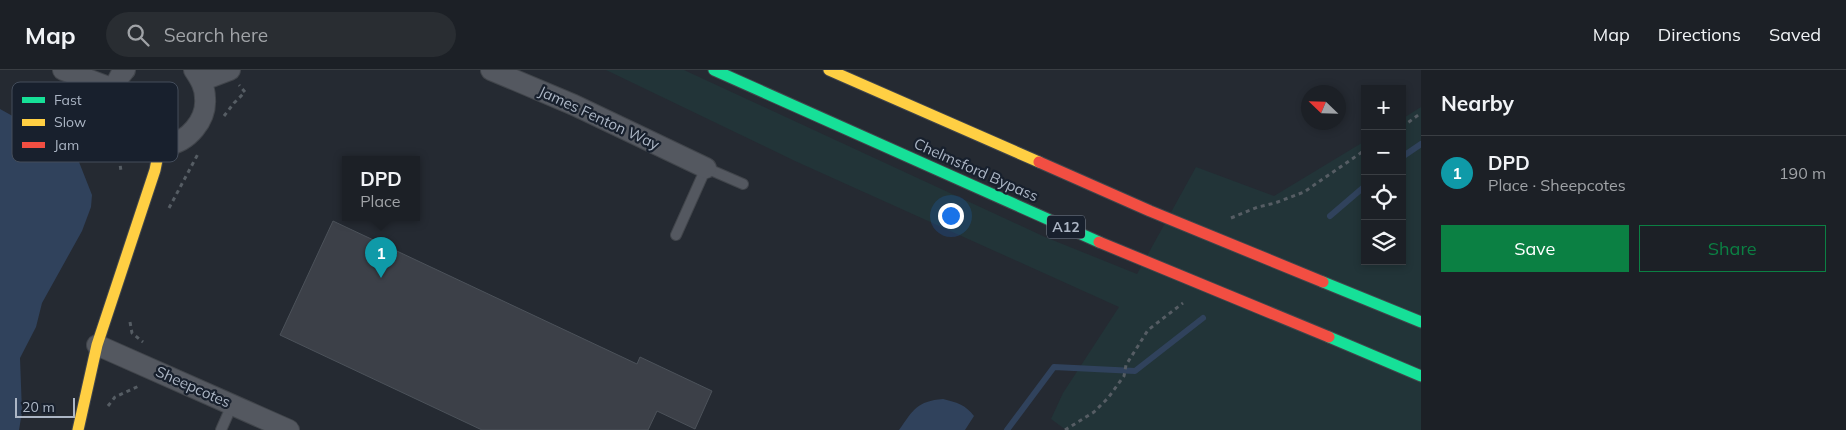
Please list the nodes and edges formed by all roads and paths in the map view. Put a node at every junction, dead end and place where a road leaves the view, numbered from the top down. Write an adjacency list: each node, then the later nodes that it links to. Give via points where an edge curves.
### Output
1 (63, 70): 8 (street)
2 (125, 70): 9 (street)
3 (230, 70): 7 (street)
4 (492, 70): 18 (street, James Fenton Way)
5 (714, 70): 28 (main road, Chelmsford Bypass / A12, via 1088,237)
6 (829, 70): 25 (main road, via 1150,211)
7 (198, 75): 14 (street, via 206,98 203,113 194,129)
8 (95, 82)
9 (117, 82)
10 (245, 92): 12 (path)
11 (1421, 113): 13 (path)
12 (220, 121)
13 (1406, 124)
14 (178, 141)
15 (200, 151): 20 (path)
16 (1361, 153): 21 (path, via 1304,192)
17 (157, 162): 26 (main road)
18 (706, 168): 19 (lane); 22 (lane)
19 (743, 184)
20 (165, 216)
21 (1228, 220)
22 (676, 235)
23 (1182, 303): 35 (path, via 1148,330 1126,365 1124,376 1094,412)
24 (130, 315): 27 (path, via 132,334)
25 (1421, 322)
26 (97, 345): 30 (street, Sheepcotes); 32 (main road)
27 (149, 345)
28 (1421, 376)
29 (143, 383): 31 (path, via 115,397)
30 (232, 405): 33 (lane); 34 (street, Sheepcotes)
31 (107, 408)
32 (78, 430)
33 (221, 430)
34 (289, 430)
35 (1065, 430)

